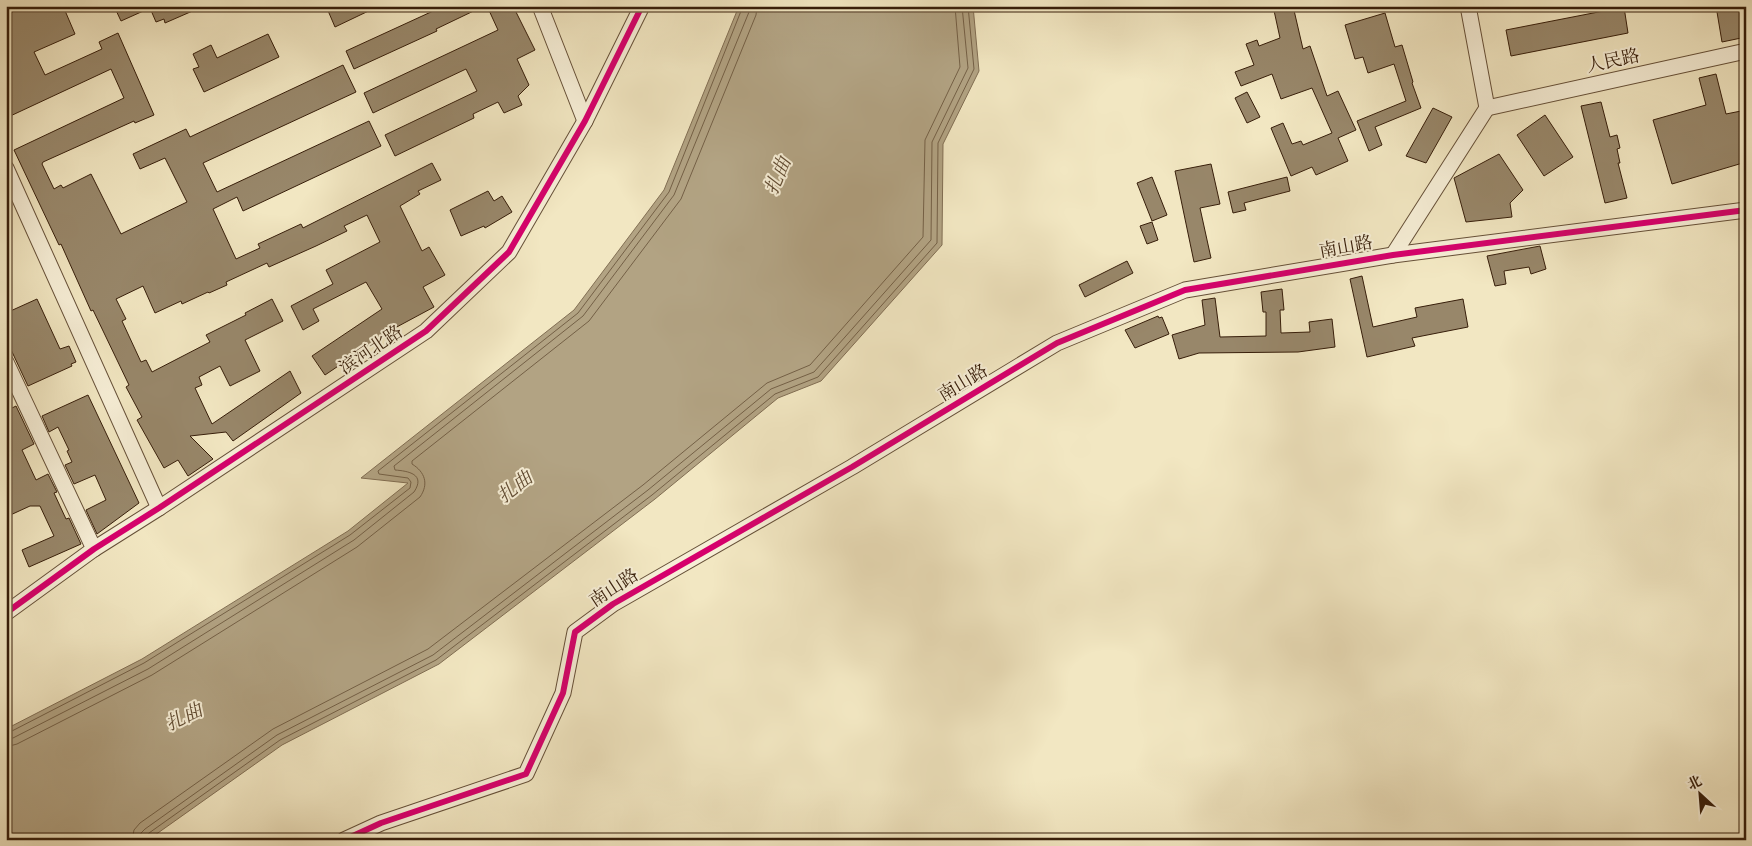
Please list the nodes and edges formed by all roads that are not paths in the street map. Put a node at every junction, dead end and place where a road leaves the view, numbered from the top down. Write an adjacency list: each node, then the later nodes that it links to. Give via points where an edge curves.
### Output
1 (540, 6): 6 (street)
2 (642, 6): 6 (street, 滨河北路)
3 (1468, 6): 5 (street)
4 (1746, 51): 5 (street, 人民路)
5 (1488, 108): 9 (street)
6 (585, 121): 11 (street, 滨河北路, via 509,252 426,331)
7 (6, 168): 11 (street)
8 (1746, 210): 9 (street, 南山路)
9 (1393, 255): 14 (street, 南山路, via 1186,290 1057,343 852,467 613,604 575,632 563,694 526,774 381,822)
10 (6, 362): 12 (street)
11 (159, 508): 12 (street, 滨河北路)
12 (94, 549): 13 (street, 滨河北路)
13 (6, 613)
14 (344, 840)

